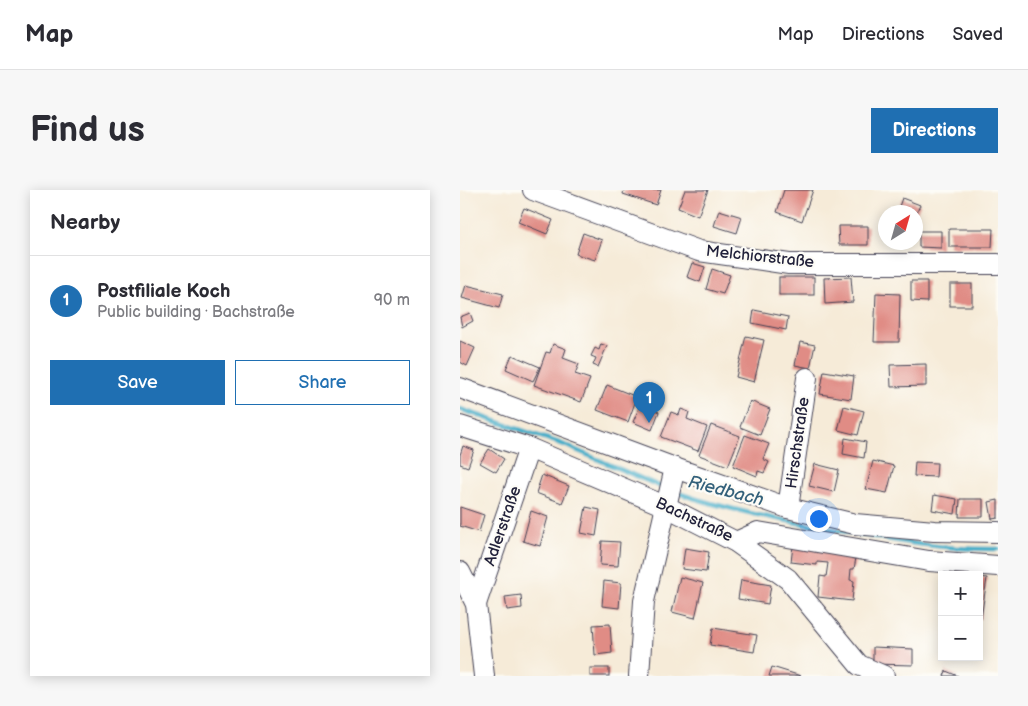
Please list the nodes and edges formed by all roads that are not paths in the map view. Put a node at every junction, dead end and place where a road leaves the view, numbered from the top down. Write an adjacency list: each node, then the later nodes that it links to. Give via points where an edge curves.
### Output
1 (533, 190): 2 (street, Melchiorstraße, via 699,251 789,264)
2 (998, 264)
3 (807, 378): 9 (street, Hirschstraße)
4 (460, 388): 7 (street, Bachstraße)
5 (460, 426): 6 (street, Bachstraße)
6 (530, 448): 8 (street, Bachstraße); 15 (street, Adlerstraße)
7 (674, 474): 8 (street); 9 (street, Bachstraße)
8 (668, 503): 11 (street, Bachstraße); 17 (street, via 644,600)
9 (788, 508): 12 (street, Bachstraße)
10 (998, 532): 12 (street, Bachstraße)
11 (736, 542): 12 (street, Bachstraße, via 758,532); 18 (street, via 788,579 859,665)
12 (931, 546): 13 (street, Bachstraße)
13 (998, 566)
14 (460, 572): 15 (street)
15 (472, 618): 16 (street)
16 (484, 676)
17 (639, 676)
18 (884, 676)

